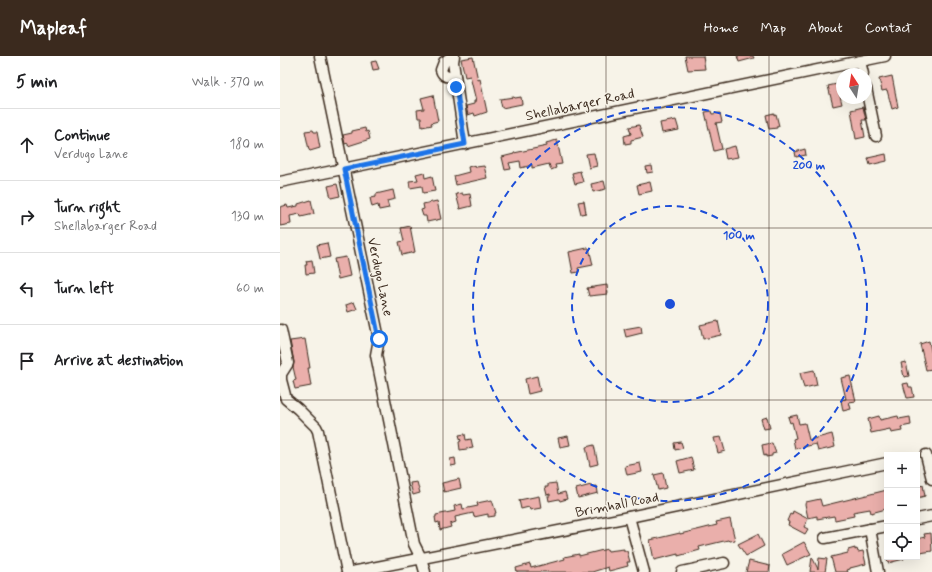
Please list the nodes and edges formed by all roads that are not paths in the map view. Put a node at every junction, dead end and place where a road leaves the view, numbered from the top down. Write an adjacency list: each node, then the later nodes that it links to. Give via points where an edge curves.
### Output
1 (320, 56): 9 (street, Verdugo Lane)
2 (454, 56): 8 (street, via 452,62)
3 (885, 56): 4 (street, Shellabarger Road)
4 (860, 61): 5 (street); 8 (street, Shellabarger Road)
5 (862, 68)
6 (869, 104): 7 (street)
7 (876, 136)
8 (465, 144): 9 (street, Shellabarger Road)
9 (344, 169): 10 (street, Shellabarger Road); 21 (street, Verdugo Lane, via 379,339 376,355 414,544)
10 (280, 182)
11 (282, 330): 23 (street, via 287,360 281,374 284,396 318,431)
12 (927, 454): 14 (street)
13 (884, 464): 16 (street, Brimhall Road)
14 (932, 479)
15 (932, 516): 17 (street)
16 (629, 517): 21 (street, Brimhall Road); 26 (street)
17 (920, 518)
18 (884, 527): 19 (street)
19 (870, 529): 20 (street); 28 (street)
20 (825, 538)
21 (421, 558): 24 (street, Brimhall Road); 25 (street, Verdugo Lane)
22 (724, 563): 27 (street)
23 (348, 572)
24 (352, 572)
25 (424, 572)
26 (644, 572)
27 (682, 572)
28 (878, 572)

